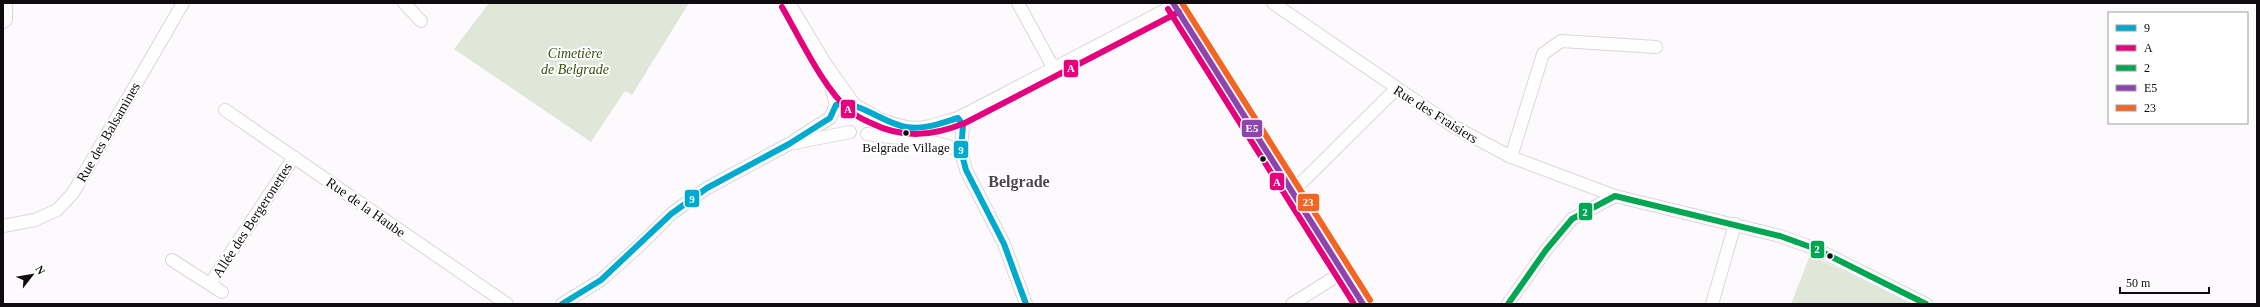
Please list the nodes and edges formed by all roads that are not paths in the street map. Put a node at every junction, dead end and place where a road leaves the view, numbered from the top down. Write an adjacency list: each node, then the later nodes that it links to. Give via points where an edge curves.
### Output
1 (3, 3): 9 (street, via 6,6 6,20)
2 (183, 3): 32 (street, Rue des Balsamines, via 73,192 57,210 35,220)
3 (404, 3): 8 (street)
4 (789, 3): 11 (street)
5 (1018, 3): 12 (street)
6 (1273, 3): 13 (street, Rue des Fraisiers)
7 (1174, 4): 12 (street); 29 (main road)
8 (421, 21)
9 (3, 22)
10 (1656, 47): 28 (street, via 1561,41 1543,54)
11 (825, 63): 14 (street); 15 (street)
12 (1054, 69): 17 (street)
13 (1396, 89): 28 (street, Rue des Fraisiers, via 1451,125); 29 (street)
14 (854, 104): 15 (street, via 845,102); 20 (street)
15 (836, 105): 18 (street)
16 (224, 110): 27 (street, Rue de la Haube)
17 (975, 110): 19 (street); 26 (street)
18 (830, 118): 22 (street, via 831,126); 25 (street)
19 (958, 118): 21 (street); 26 (street, via 963,125)
20 (882, 120): 21 (street, via 924,128); 23 (street, via 880,128)
21 (938, 124): 24 (street, via 935,132)
22 (850, 132): 23 (street); 25 (street)
23 (867, 134): 24 (street, via 890,138 918,138)
24 (942, 143): 26 (street)
25 (789, 144): 38 (street, via 707,188 671,214 601,280)
26 (962, 145): 39 (street, via 966,170 1004,244)
27 (294, 157): 35 (street, Allée des Bergeronettes); 37 (street, Rue de la Haube)
28 (1511, 157): 30 (street, Rue des Fraisiers)
29 (1292, 192): 34 (main road)
30 (1615, 196): 31 (street, Rue des Fraisiers); 42 (street, via 1572,219 1546,250)
31 (1735, 224): 43 (street); 44 (street, Rue des Fraisiers, via 1816,249)
32 (3, 226)
33 (172, 260): 35 (street, Allée des Bergeronettes)
34 (1343, 272): 40 (street); 41 (main road)
35 (210, 284): 36 (street, Allée des Bergeronettes)
36 (222, 292)
37 (507, 304)
38 (562, 304)
39 (1026, 304)
40 (1292, 304)
41 (1363, 304)
42 (1508, 304)
43 (1712, 304)
44 (1926, 304)

